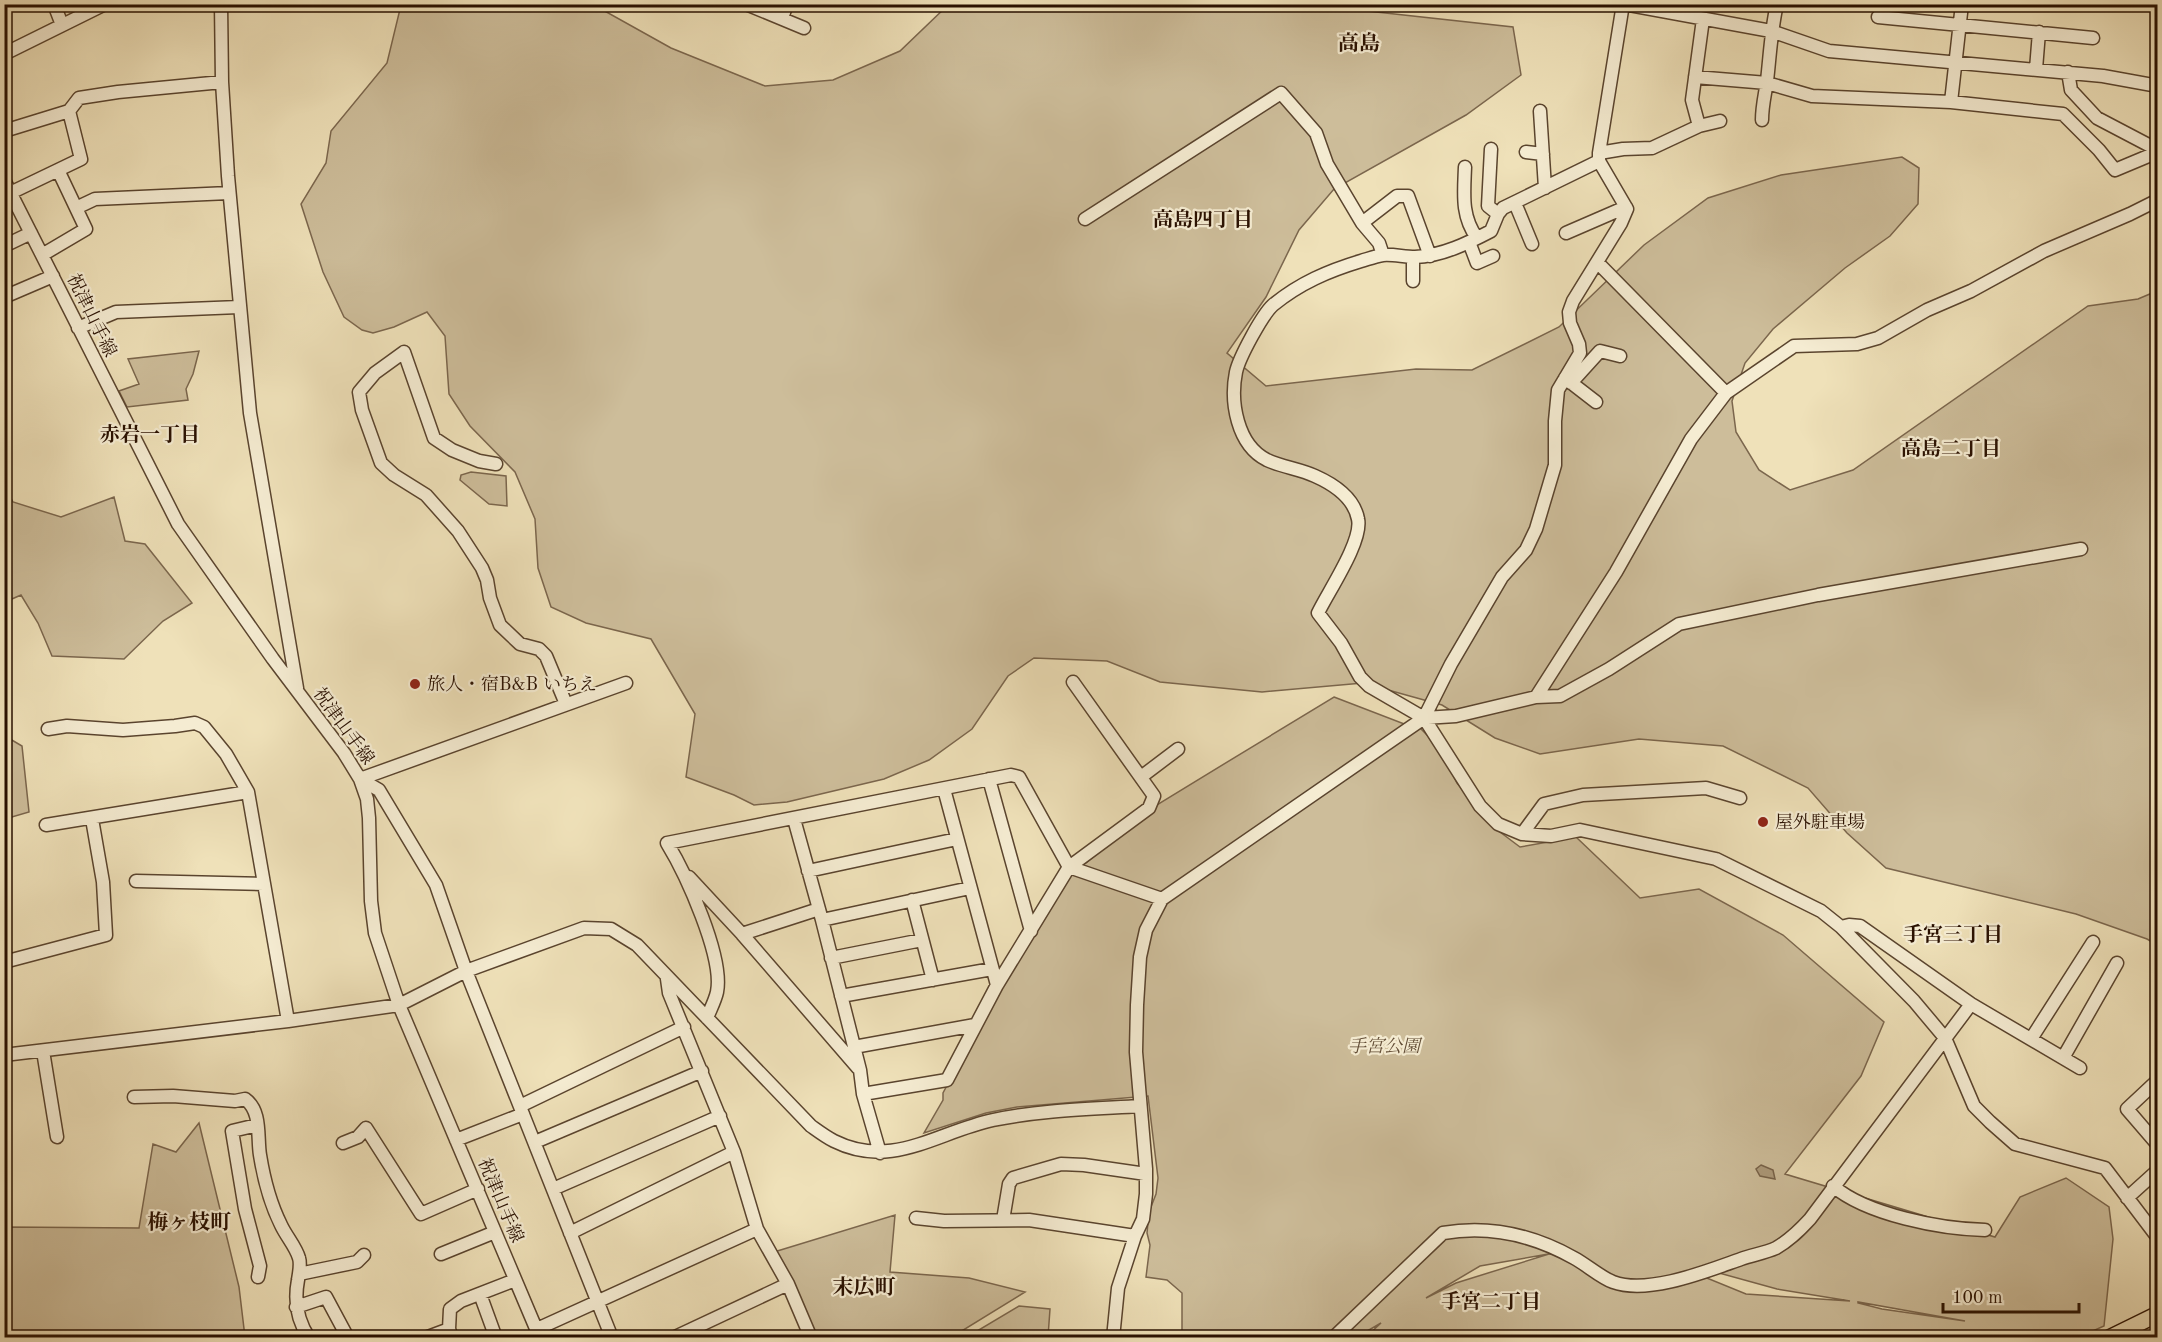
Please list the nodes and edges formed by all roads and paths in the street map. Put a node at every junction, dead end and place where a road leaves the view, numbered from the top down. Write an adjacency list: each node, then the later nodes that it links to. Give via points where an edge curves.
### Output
1 (54, 4): 14 (street)
2 (105, 4): 14 (street)
3 (221, 4): 24 (street)
4 (746, 4): 11 (street)
5 (787, 4): 11 (street)
6 (1596, 4): 7 (street)
7 (1623, 4): 12 (street); 38 (street)
8 (1777, 4): 16 (street)
9 (1962, 4): 13 (street)
10 (1878, 17): 13 (street)
11 (782, 18): 15 (street)
12 (1703, 19): 16 (street); 23 (street)
13 (1960, 24): 17 (street); 20 (street)
14 (62, 25): 19 (street)
15 (804, 28)
16 (1771, 31): 20 (street, via 1829,51); 25 (street)
17 (2040, 32): 18 (street); 21 (street)
18 (2093, 38)
19 (4, 54)
20 (1955, 62): 21 (street); 27 (street)
21 (2036, 69): 22 (street)
22 (2068, 72): 26 (street); 35 (street, via 2071,90 2097,118)
23 (1695, 77): 25 (street); 32 (street, via 1692,100)
24 (222, 82): 28 (street, via 79,98); 43 (street)
25 (1767, 83): 27 (street, via 1812,96); 30 (street)
26 (2157, 86)
27 (1951, 102): 35 (street, via 2063,114 2115,170)
28 (69, 111): 33 (street); 40 (street, via 81,159)
29 (1540, 111): 37 (street)
30 (1762, 120)
31 (1720, 121): 32 (street)
32 (1699, 126): 38 (street, via 1652,148 1623,149)
33 (4, 131)
34 (1491, 148): 49 (street, via 1488,206)
35 (2157, 151)
36 (1526, 152): 37 (street)
37 (1543, 154): 42 (street)
38 (1599, 157): 42 (street); 47 (street)
39 (1465, 167): 54 (street, via 1463,208)
40 (58, 170): 44 (street); 48 (street)
41 (4, 180): 44 (street, 祝津山手線)
42 (1545, 188): 46 (street)
43 (229, 193): 48 (street, via 95,199); 66 (street)
44 (8, 194): 53 (street, 祝津山手線)
45 (2157, 200): 70 (street, via 2044,251 1878,338 1857,344 1794,346)
46 (1515, 203): 49 (street); 55 (street)
47 (1626, 207): 52 (street); 62 (street, via 1621,223)
48 (76, 208): 57 (street, via 86,229)
49 (1497, 214): 54 (street, via 1491,231)
50 (1085, 219): 51 (street, via 1281,93 1316,133 1327,164)
51 (1362, 223): 58 (street, via 1379,243); 59 (street, via 1397,196 1408,196)
52 (1566, 233)
53 (31, 234): 56 (street); 57 (street, 祝津山手線)
54 (1473, 240): 59 (street); 60 (street, via 1478,263)
55 (1532, 244)
56 (4, 246)
57 (42, 255): 63 (street, 祝津山手線)
58 (1383, 255): 61 (street); 79 (street, via 1318,276 1291,290 1269,309 1238,360 1235,401 1249,446 1267,460 1316,476 1353,504 1358,530 1318,613 1369,686)
59 (1430, 256): 61 (street)
60 (1492, 256)
61 (1413, 257): 64 (street)
62 (1597, 262): 69 (street, via 1569,312 1580,353); 70 (street)
63 (52, 276): 65 (street); 67 (street, 祝津山手線)
64 (1413, 281)
65 (4, 297)
66 (239, 307): 67 (street, via 116,312); 76 (street, via 250,413)
67 (78, 328): 76 (street, 祝津山手線, via 178,524)
68 (1620, 356): 69 (street, via 1600,351)
69 (1568, 380): 71 (street); 79 (street, via 1558,390 1555,465 1536,529 1526,550 1502,577)
70 (1726, 393): 77 (street, via 1691,439 1616,572)
71 (1596, 402)
72 (496, 464): 78 (street, via 452,450 434,438 404,352 375,373 359,392 381,463 426,495 458,531 482,568 500,625 520,644 539,649 546,656)
73 (2081, 549): 77 (street, via 1807,597 1679,624 1560,696)
74 (1073, 682): 82 (street)
75 (626, 683): 78 (street)
76 (298, 692): 83 (street, 祝津山手線)
77 (1536, 697): 79 (street, via 1456,716)
78 (566, 704): 83 (street)
79 (1424, 718): 91 (street, via 1480,806 1498,824); 99 (street)
80 (48, 729): 86 (street, via 67,726 123,730 195,723 204,727 226,754)
81 (1178, 749): 82 (street)
82 (1141, 777): 93 (street, via 1154,796 1149,808)
83 (360, 779): 111 (street, via 379,790 436,885); 117 (street, 祝津山手線, via 369,818 375,933)
84 (989, 779): 85 (street); 93 (street, via 1019,777); 103 (street)
85 (944, 789): 89 (street); 92 (street)
86 (248, 792): 88 (street); 97 (street)
87 (1740, 798): 91 (street, via 1706,788 1583,795 1544,804)
88 (92, 819): 90 (street); 108 (street, via 103,882 106,935)
89 (794, 819): 94 (street); 95 (street, via 667,843)
90 (46, 825)
91 (1522, 834): 102 (street, via 1551,836 1580,830 1716,859 1821,911)
92 (957, 839): 94 (street); 98 (street)
93 (1070, 867): 99 (street); 103 (street)
94 (808, 871): 101 (street)
95 (684, 872): 104 (street); 118 (street, via 717,959 717,991)
96 (136, 882): 97 (street)
97 (264, 884): 119 (street)
98 (969, 888): 100 (street); 110 (street)
99 (1162, 899): 134 (street, via 1146,930 1140,957 1136,1053)
100 (912, 900): 101 (street); 105 (street)
101 (820, 914): 104 (street); 107 (street)
102 (1841, 927): 116 (street, via 1860,926); 122 (street, via 1914,1000)
103 (1031, 931): 114 (street)
104 (742, 934): 129 (street)
105 (922, 940): 107 (street); 113 (street)
106 (2093, 942): 123 (street)
107 (831, 958): 115 (street)
108 (4, 962)
109 (2117, 963): 127 (street)
110 (992, 969): 113 (street); 114 (street)
111 (466, 971): 112 (street, via 584,928 611,929 637,945); 117 (street); 135 (street)
112 (667, 979): 118 (street); 121 (street)
113 (933, 980): 115 (street)
114 (997, 985): 120 (street)
115 (841, 996): 124 (street)
116 (1971, 1004): 122 (street); 123 (street)
117 (399, 1005): 119 (street); 139 (street, 祝津山手線)
118 (707, 1018): 144 (street, via 811,1126 834,1141)
119 (288, 1021): 125 (street)
120 (975, 1025): 124 (street); 132 (street, via 946,1080)
121 (684, 1027): 130 (street); 135 (street)
122 (1945, 1038): 147 (street); 150 (street, via 1974,1107 2015,1144 2105,1168)
123 (2031, 1039): 127 (street)
124 (854, 1047): 129 (street)
125 (43, 1051): 126 (street); 138 (street)
126 (4, 1055)
127 (2063, 1058): 128 (street)
128 (2080, 1068)
129 (860, 1070): 132 (street)
130 (702, 1071): 136 (street); 140 (street)
131 (2157, 1080): 142 (street, via 2127,1108)
132 (863, 1094): 144 (street)
133 (134, 1097): 137 (street, via 245,1100 252,1104)
134 (1140, 1106): 144 (street, via 993,1120 908,1149); 146 (street)
135 (521, 1110): 139 (street); 140 (street)
136 (720, 1116): 143 (street); 148 (street)
137 (257, 1125): 161 (street, via 268,1194 300,1258); 162 (street, via 232,1131 245,1209 260,1266)
138 (57, 1137)
139 (456, 1140): 149 (street, 祝津山手線)
140 (535, 1142): 148 (street)
141 (343, 1143): 149 (street, via 358,1137 366,1128 421,1214)
142 (2157, 1145)
143 (734, 1152): 153 (street); 156 (street)
144 (880, 1153)
145 (2157, 1170): 150 (street)
146 (1146, 1174): 152 (street, via 1061,1164 1013,1178); 157 (street, via 1143,1219)
147 (1833, 1186): 154 (street, via 1855,1202 1883,1212 1965,1230); 179 (street, via 1794,1236 1774,1248 1689,1276 1633,1286 1612,1282 1568,1255 1515,1234 1463,1230 1443,1233)
148 (553, 1188): 156 (street)
149 (478, 1189): 155 (street, 祝津山手線)
150 (2127, 1198): 158 (street)
151 (916, 1218): 152 (street)
152 (1003, 1220): 157 (street, via 1029,1220)
153 (757, 1229): 164 (street); 166 (street)
154 (1985, 1230)
155 (495, 1232): 159 (street); 163 (street, 祝津山手線)
156 (570, 1233): 166 (street)
157 (1135, 1236): 178 (street, via 1118,1288)
158 (2157, 1238)
159 (441, 1254)
160 (364, 1255): 161 (street, via 357,1262)
161 (298, 1274): 167 (street)
162 (258, 1277)
163 (515, 1280): 165 (street); 170 (street, 祝津山手線)
164 (788, 1284): 176 (street); 177 (street)
165 (480, 1294): 169 (street, via 450,1309); 174 (street)
166 (598, 1302): 170 (street); 175 (street)
167 (296, 1307): 171 (street); 172 (street, via 326,1297)
168 (2157, 1314): 180 (main road)
169 (451, 1333): 173 (street)
170 (538, 1333)
171 (309, 1338)
172 (348, 1338)
173 (425, 1338)
174 (496, 1338)
175 (612, 1338)
176 (673, 1338)
177 (812, 1338)
178 (1113, 1338)
179 (1333, 1338)
180 (2109, 1338)

